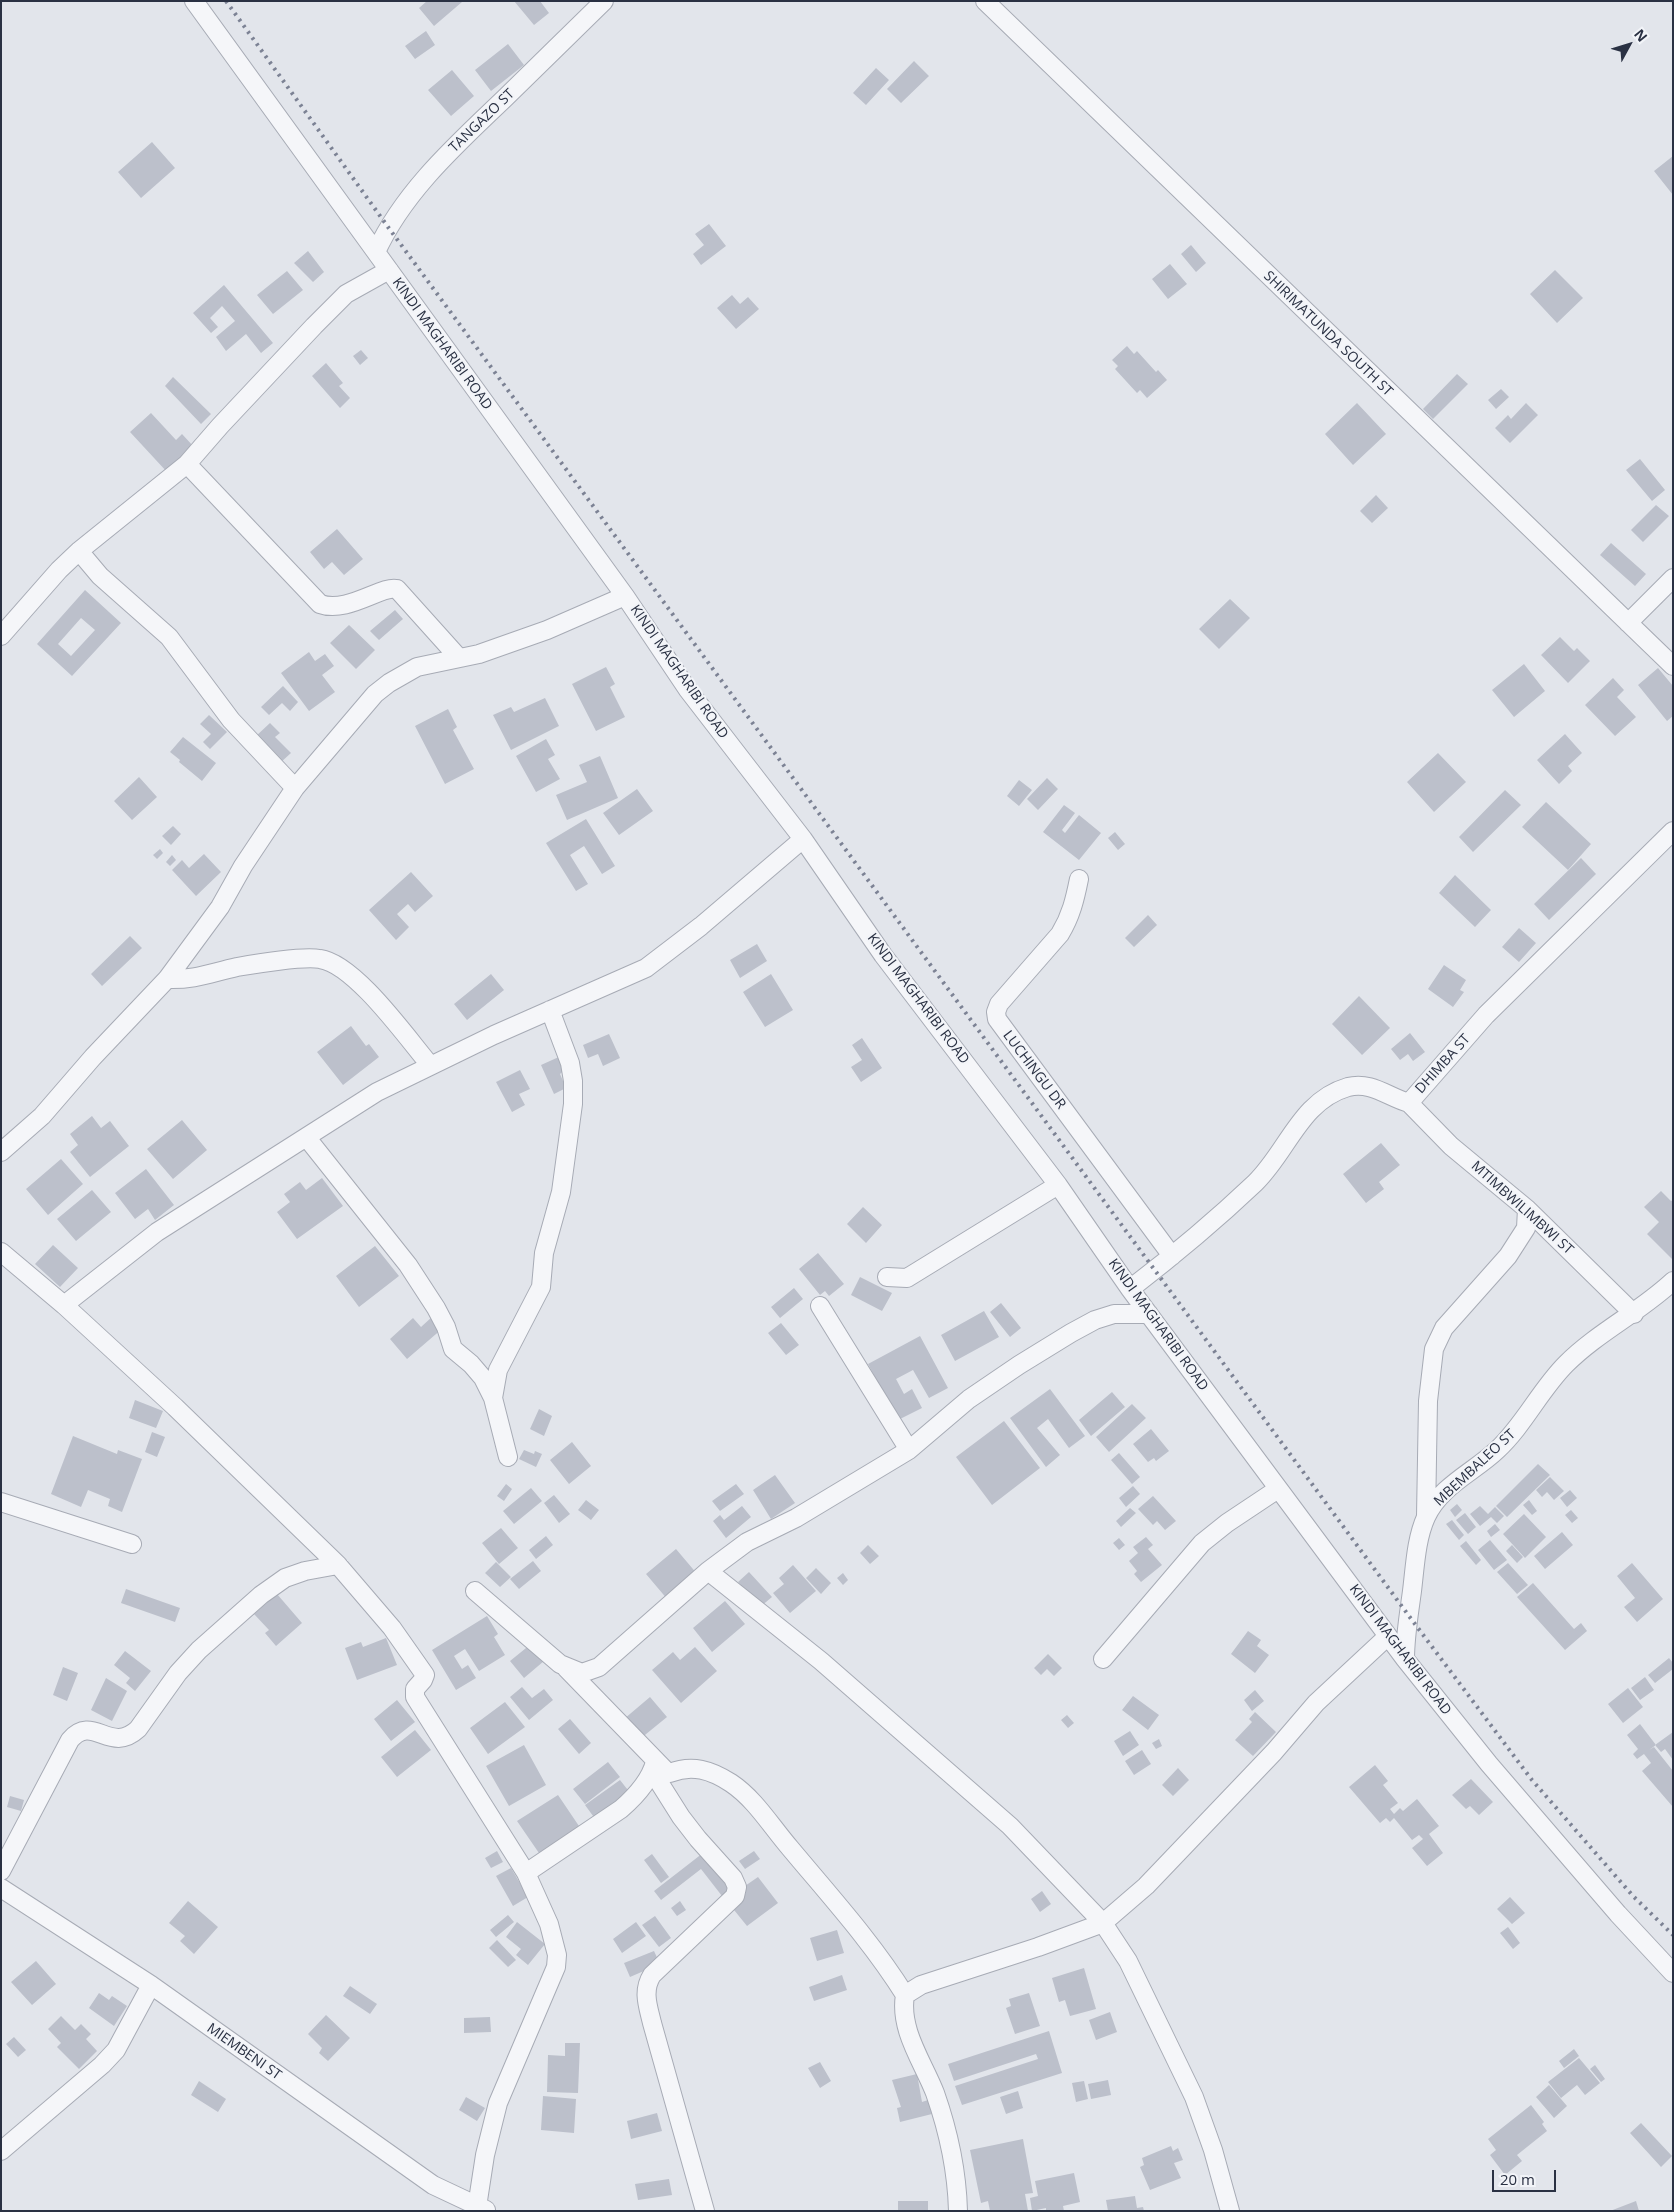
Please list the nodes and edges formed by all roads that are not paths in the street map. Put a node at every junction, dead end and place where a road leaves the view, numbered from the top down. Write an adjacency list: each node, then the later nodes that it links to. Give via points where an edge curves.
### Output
1 (194, 1): 4 (street, KINDI MAGHARIBI ROAD)
2 (604, 1): 4 (street, TANGAZO ST, via 456,145 388,227)
3 (985, 1): 10 (street, SHIRIMATUNDA SOUTH ST)
4 (376, 252): 5 (street, KINDI MAGHARIBI ROAD)
5 (389, 270): 6 (street, via 346,294); 9 (street, KINDI MAGHARIBI ROAD)
6 (187, 464): 7 (street); 12 (street, via 320,604 328,607 361,601 389,589 397,589)
7 (79, 551): 11 (street); 14 (street, via 100,576 169,637 231,720)
8 (1673, 578): 10 (street)
9 (625, 596): 12 (street, via 547,630); 16 (street, KINDI MAGHARIBI ROAD, via 688,690)
10 (1628, 623): 13 (street, SHIRIMATUNDA SOUTH ST)
11 (1, 636)
12 (459, 658): 14 (street, via 417,667 374,694)
13 (1673, 666)
14 (294, 788): 18 (street, via 220,907)
15 (1673, 831): 21 (street, DHIMBA ST, via 1486,1015)
16 (803, 839): 19 (street, via 646,968); 24 (street, KINDI MAGHARIBI ROAD, via 883,955)
17 (1079, 879): 27 (street, LUCHINGU DR, via 1067,924 999,1004 996,1019)
18 (166, 979): 20 (street, via 186,980 237,967 320,959 335,964 356,978); 23 (street, via 42,1116)
19 (550, 1010): 20 (street); 35 (street, via 570,1063 574,1104 561,1192 544,1253 541,1287 498,1370)
20 (430, 1065): 22 (street, via 377,1092)
21 (1409, 1103): 25 (street, MTIMBWILIMBWI ST, via 1450,1146); 27 (street, DHIMBA ST, via 1365,1085 1350,1086 1321,1099 1294,1128 1256,1181)
22 (307, 1138): 31 (street, via 157,1232); 35 (street, via 408,1265 439,1314 453,1349 483,1378)
23 (1, 1152)
24 (1058, 1185): 28 (street, via 917,1273 907,1278); 30 (street, KINDI MAGHARIBI ROAD)
25 (1527, 1209): 34 (street, MTIMBWILIMBWI ST); 40 (street, via 1526,1228 1508,1256 1444,1328 1434,1349 1428,1401)
26 (1, 1252): 31 (street)
27 (1172, 1256): 30 (street, DHIMBA ST)
28 (887, 1277)
29 (1673, 1281): 34 (street, MBEMBALEO ST)
30 (1130, 1289): 33 (street, KINDI MAGHARIBI ROAD)
31 (64, 1305): 42 (street)
32 (820, 1306): 36 (street)
33 (1149, 1314): 36 (street, via 1114,1314 1071,1333 969,1399); 38 (street, KINDI MAGHARIBI ROAD)
34 (1634, 1314): 40 (street, MBEMBALEO ST, via 1565,1365 1511,1437 1454,1483)
35 (493, 1398): 37 (street)
36 (909, 1450): 43 (street, via 796,1518 747,1542)
37 (508, 1457)
38 (1278, 1489): 45 (street, KINDI MAGHARIBI ROAD); 46 (street, via 1202,1543)
39 (1, 1502): 41 (street)
40 (1426, 1516): 47 (street, MBEMBALEO ST, via 1417,1550)
41 (132, 1544)
42 (338, 1565): 50 (street, via 285,1578 254,1601 199,1650 130,1736 121,1739 89,1730 77,1733 70,1740); 51 (street, via 392,1628 422,1670 423,1680 415,1689 416,1697)
43 (708, 1571): 48 (street, via 599,1666 582,1673); 53 (street, via 821,1661 1010,1826)
44 (474, 1591): 48 (street)
45 (1388, 1636): 47 (street, KINDI MAGHARIBI ROAD); 53 (street, via 1316,1703 1274,1752 1151,1880)
46 (1103, 1659)
47 (1405, 1659): 54 (street, KINDI MAGHARIBI ROAD, via 1489,1764)
48 (564, 1666): 49 (street)
49 (654, 1766): 51 (street, via 635,1796 621,1809); 56 (street, via 670,1773 695,1768 714,1774 744,1793 833,1898 884,1962); 59 (street, via 681,1818 733,1878 737,1887 735,1896 652,1975 647,1984 652,2023)
50 (1, 1871)
51 (526, 1873): 58 (street, via 554,1941 556,1967 498,2103 485,2155)
52 (1, 1888): 55 (street, MIEMBENI ST)
53 (1104, 1923): 56 (street, via 920,1985); 61 (street, via 1128,1961 1194,2097)
54 (1673, 1973)
55 (151, 1985): 57 (street, via 116,2050 102,2066); 58 (street, MIEMBENI ST, via 433,2185)
56 (905, 1995): 60 (street, via 906,2025 935,2094 950,2152)
57 (1, 2152)
58 (483, 2209)
59 (705, 2211)
60 (958, 2211)
61 (1230, 2211)

